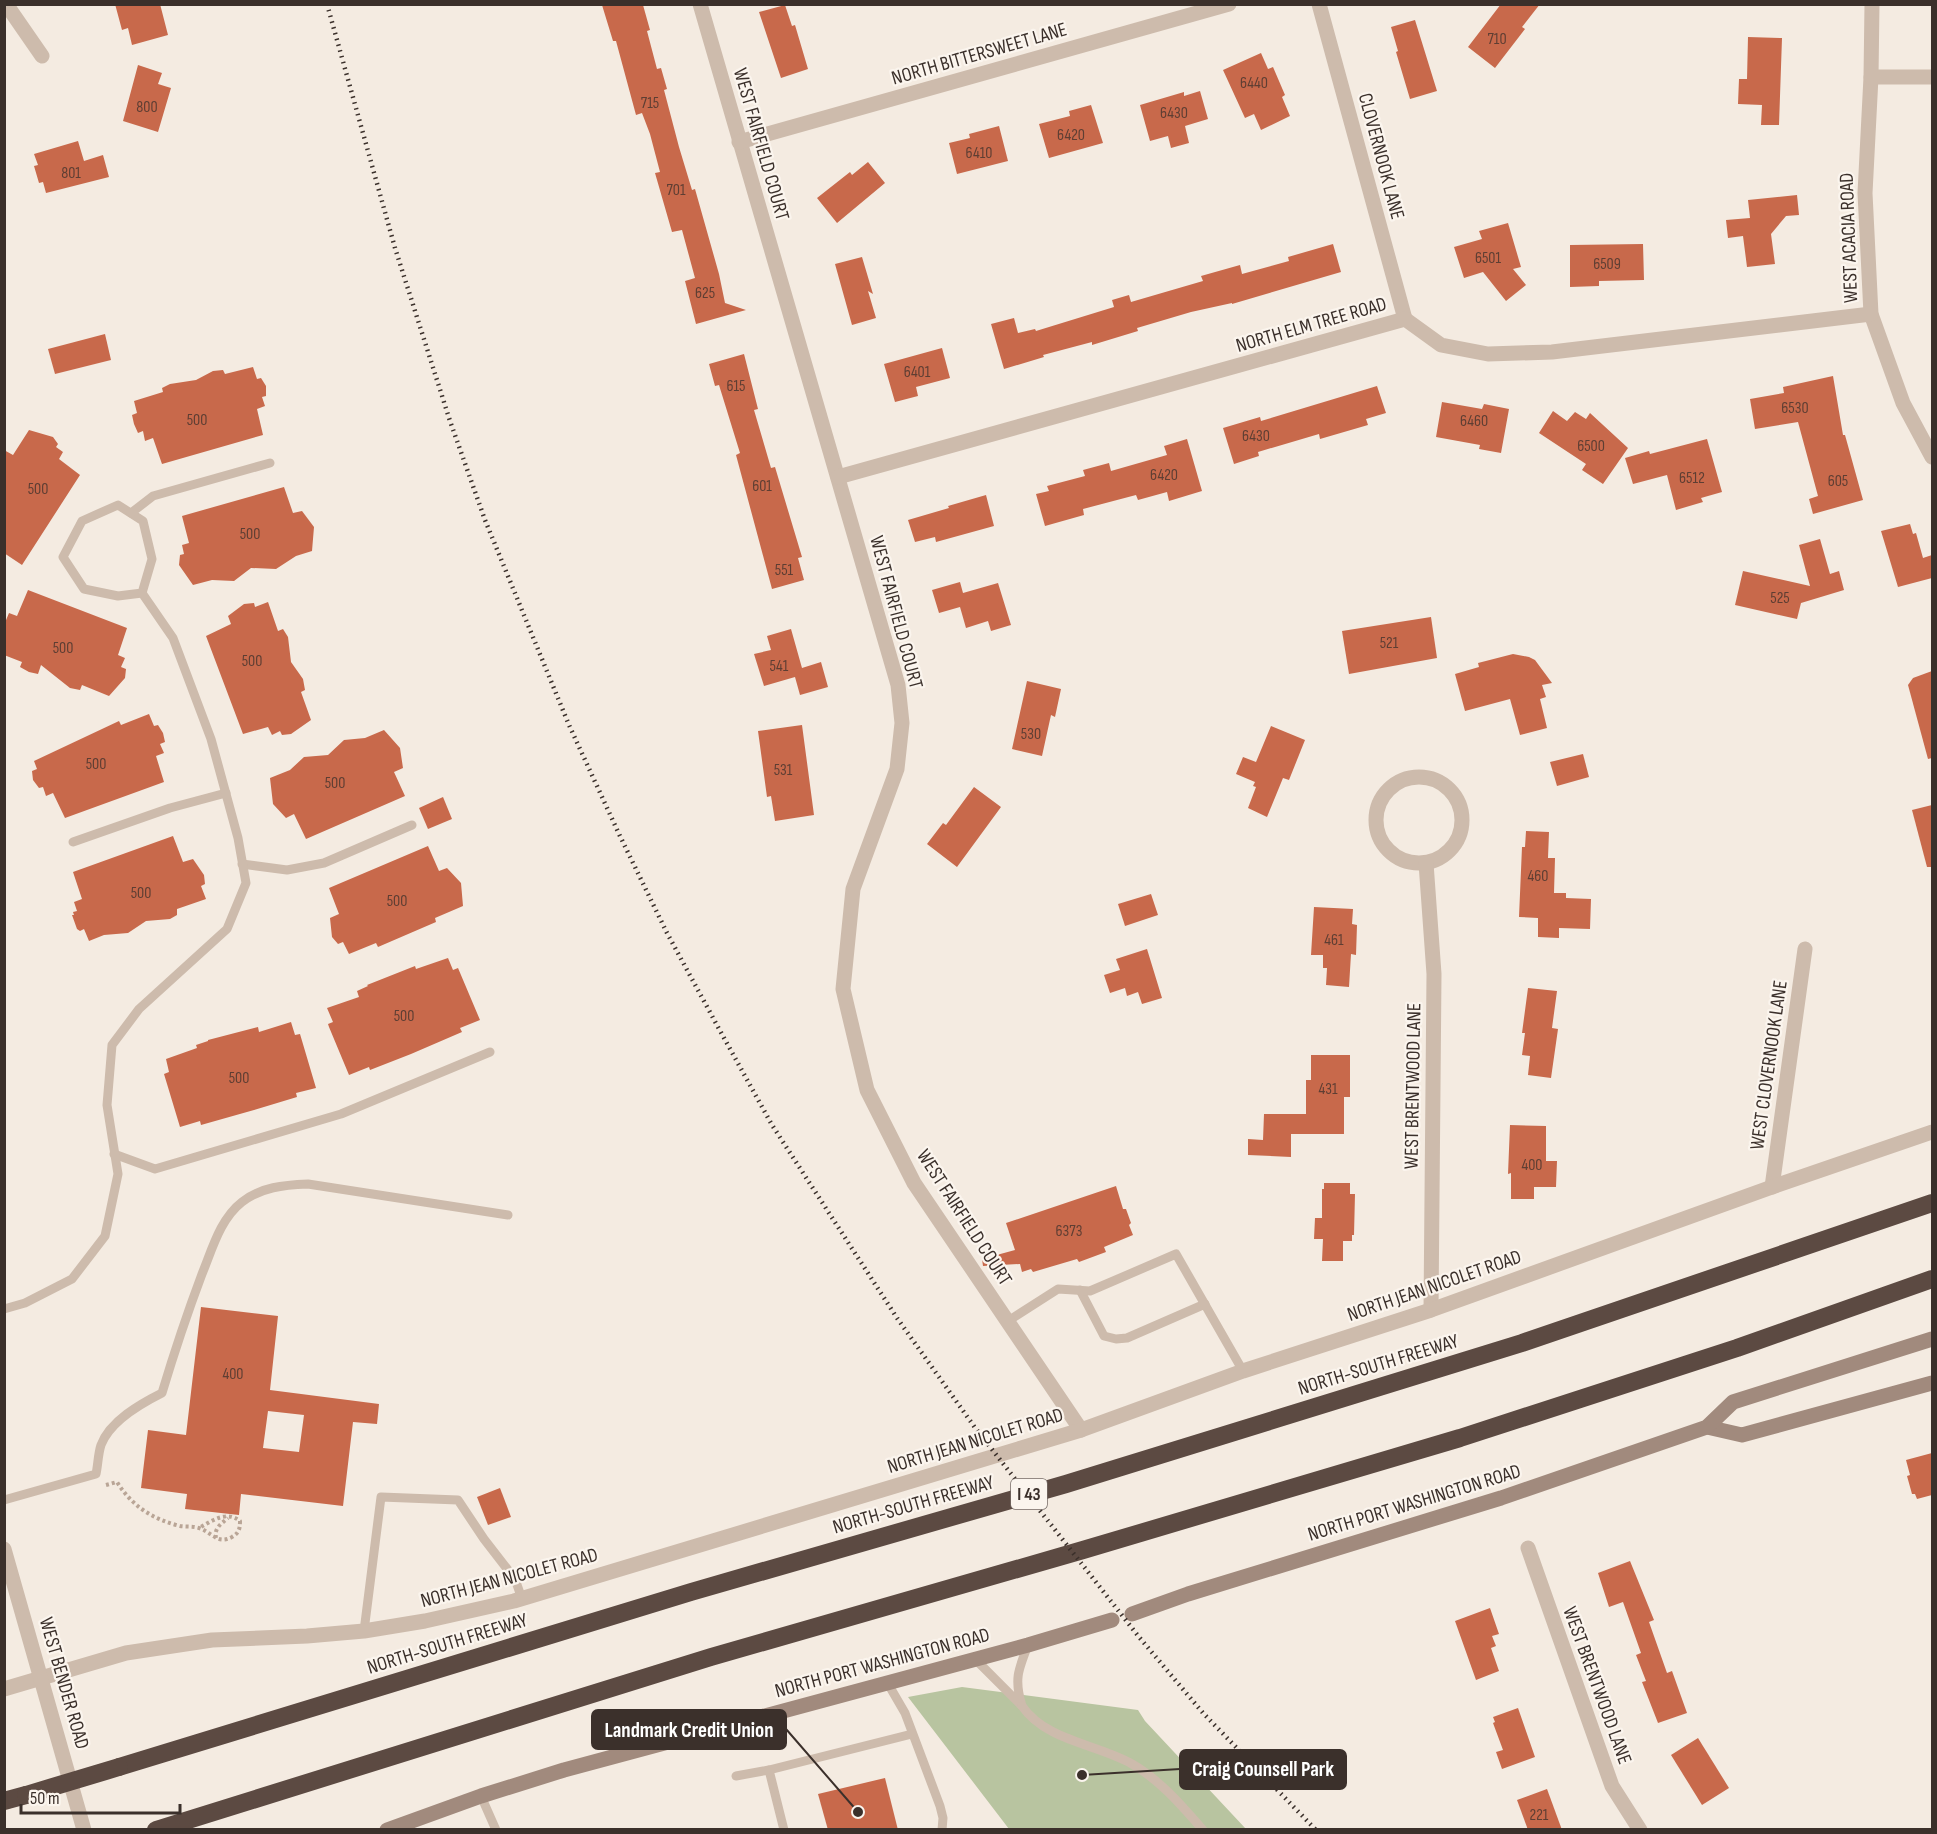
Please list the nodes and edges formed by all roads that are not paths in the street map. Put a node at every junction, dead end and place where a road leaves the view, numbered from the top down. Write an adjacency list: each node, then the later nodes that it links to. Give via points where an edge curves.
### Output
1 (6, 4): 6 (street)
2 (700, 4): 9 (street, WEST FAIRFIELD COURT)
3 (1230, 4): 9 (street, NORTH BITTERSWEET LANE)
4 (1319, 4): 11 (street, CLOVERNOOK LANE)
5 (1872, 4): 7 (street, WEST ACACIA ROAD)
6 (42, 56)
7 (1871, 77): 8 (street); 10 (street, WEST ACACIA ROAD, via 1865,193)
8 (1932, 77)
9 (740, 142): 14 (street, WEST FAIRFIELD COURT)
10 (1871, 314): 11 (street, NORTH ELM TREE ROAD, via 1552,352 1488,354 1441,345); 12 (street, WEST ACACIA ROAD, via 1903,403)
11 (1405, 319): 14 (street, NORTH ELM TREE ROAD)
12 (1932, 457)
13 (270, 463): 15 (lane, via 153,496)
14 (838, 477): 34 (street, WEST FAIRFIELD COURT, via 898,685 902,723 897,769 853,889 843,989 867,1090 914,1183)
15 (131, 513): 16 (lane, via 143,521 152,559); 16 (lane, via 118,505 82,521 63,557 84,589 118,596)
16 (142, 593): 17 (lane, via 173,638 211,739)
17 (226, 794): 19 (lane, via 170,808); 21 (lane)
18 (412, 825): 21 (lane, via 324,863 287,870)
19 (73, 842)
20 (1426, 863): 20 (street, via 1439,859 1458,839 1462,812 1449,788 1424,776 1410,777 1385,792 1375,820 1385,848 1397,858); 33 (street, WEST BRENTWOOD LANE, via 1434,974)
21 (242, 864): 25 (lane, via 246,883 227,929 139,1009 112,1045 107,1104)
22 (1805, 949): 26 (street, WEST CLOVERNOOK LANE)
23 (490, 1052): 25 (lane, via 341,1114 155,1169)
24 (1932, 1132): 26 (street, NORTH JEAN NICOLET ROAD)
25 (114, 1154): 32 (lane, via 117,1174 105,1236 72,1279)
26 (1772, 1186): 33 (street, NORTH JEAN NICOLET ROAD)
27 (1932, 1203): 57 (highway, NORTH-SOUTH FREEWAY / I 43, bridge, via 1510,1347 1066,1484 691,1592)
28 (508, 1215): 40 (lane, via 308,1184 262,1191 241,1203 222,1225 180,1331 162,1393 117,1422 102,1444 96,1474)
29 (1932, 1279): 59 (highway, via 1737,1348 1460,1438 711,1657)
30 (1080, 1290): 31 (lane, via 1104,1336 1116,1340); 31 (lane, via 1090,1291 1176,1254); 34 (lane, via 1058,1289)
31 (1205, 1305): 36 (lane)
32 (4, 1309)
33 (1431, 1310): 36 (street, NORTH JEAN NICOLET ROAD)
34 (1008, 1321): 39 (street, WEST FAIRFIELD COURT)
35 (1932, 1339): 38 (main road, NORTH PORT WASHINGTON ROAD, via 1732,1402)
36 (1243, 1371): 39 (street, NORTH JEAN NICOLET ROAD)
37 (1932, 1383): 38 (main road, via 1742,1435)
38 (1707, 1427): 44 (main road, NORTH PORT WASHINGTON ROAD, via 1501,1498)
39 (1082, 1430): 43 (street, NORTH JEAN NICOLET ROAD)
40 (4, 1500)
41 (1528, 1548): 65 (street, WEST BRENTWOOD LANE, via 1612,1786)
42 (4, 1549): 49 (street, WEST BENDER ROAD)
43 (522, 1599): 46 (street, NORTH JEAN NICOLET ROAD); 46 (lane, via 515,1579 458,1500 381,1497)
44 (1132, 1614)
45 (1112, 1620): 47 (main road, NORTH PORT WASHINGTON ROAD)
46 (364, 1630): 49 (street, NORTH JEAN NICOLET ROAD, via 212,1640 126,1653)
47 (1028, 1645): 48 (main road, NORTH PORT WASHINGTON ROAD); 52 (lane, via 1017,1676)
48 (975, 1659): 50 (main road, NORTH PORT WASHINGTON ROAD); 52 (lane)
49 (42, 1678): 51 (street, NORTH JEAN NICOLET ROAD); 58 (street, WEST BENDER ROAD)
50 (887, 1682): 53 (lane); 56 (main road, NORTH PORT WASHINGTON ROAD)
51 (4, 1689)
52 (1022, 1706): 64 (lane, via 1057,1734 1134,1765)
53 (912, 1734): 54 (lane); 63 (lane, via 940,1806)
54 (770, 1770): 55 (lane); 62 (lane)
55 (736, 1776)
56 (481, 1796): 60 (main road, NORTH PORT WASHINGTON ROAD); 61 (lane)
57 (4, 1801)
58 (84, 1830)
59 (156, 1830)
60 (387, 1830)
61 (496, 1830)
62 (784, 1830)
63 (942, 1830)
64 (1203, 1830)
65 (1640, 1830)

